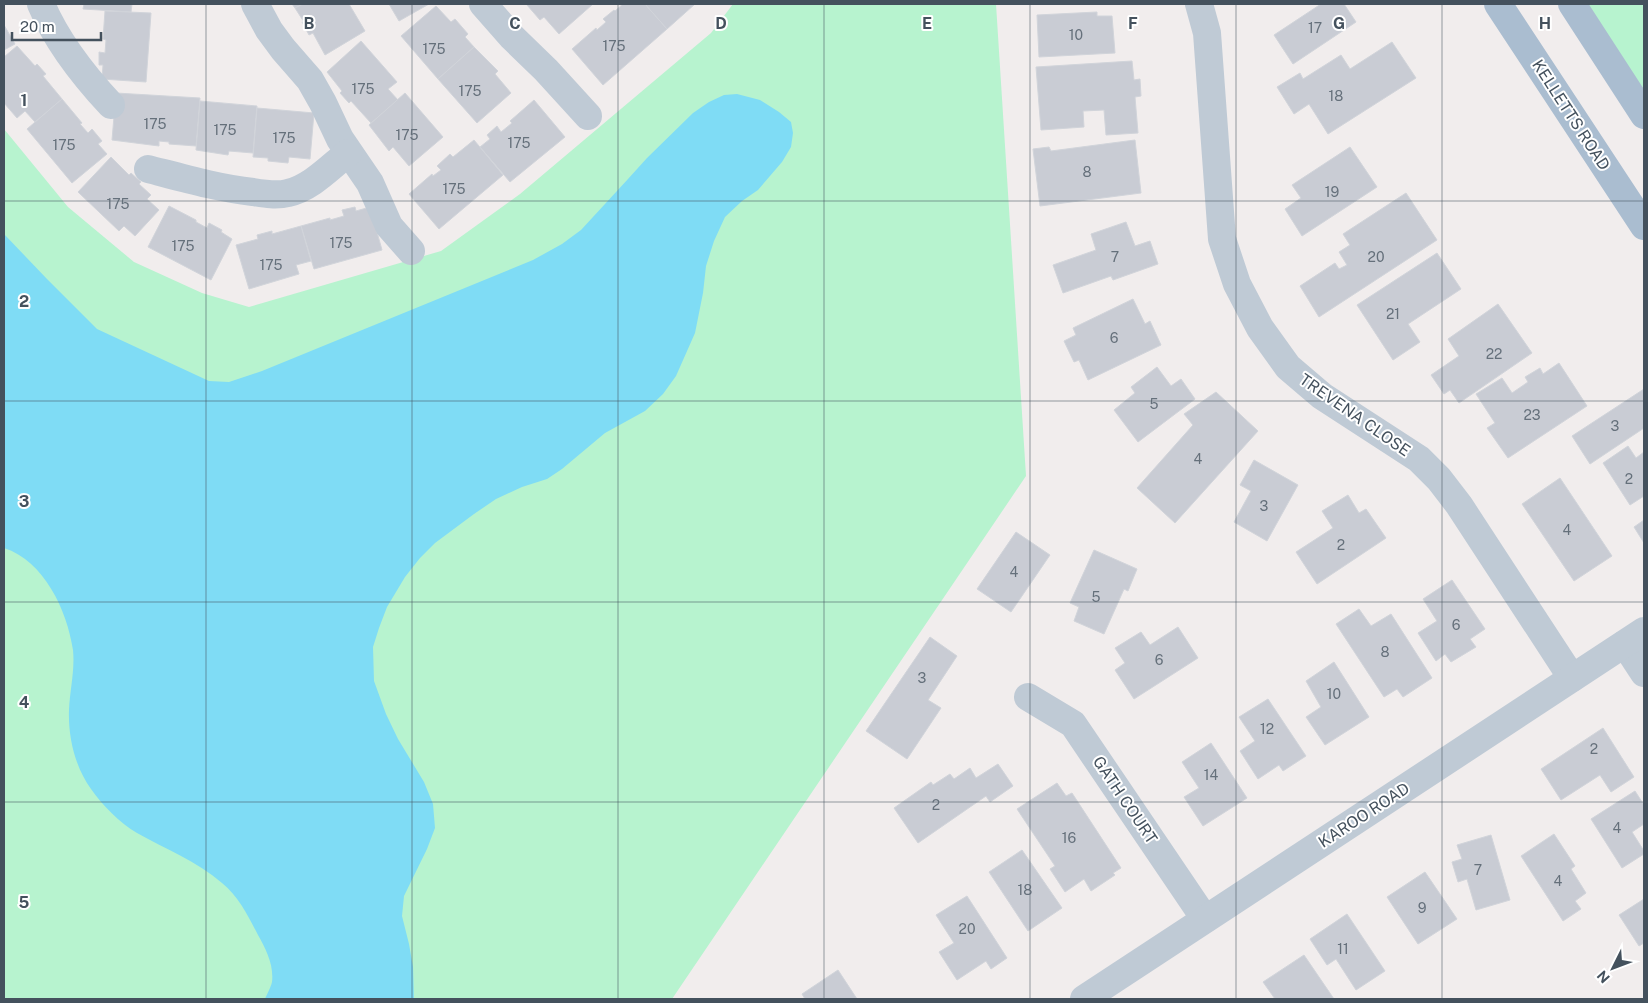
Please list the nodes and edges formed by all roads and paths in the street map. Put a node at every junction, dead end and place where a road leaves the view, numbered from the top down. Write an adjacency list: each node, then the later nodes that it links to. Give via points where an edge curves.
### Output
1 (41, 4): 7 (street, via 72,59)
2 (255, 4): 10 (street, via 269,30 310,80)
3 (484, 4): 9 (street, via 512,38)
4 (1199, 4): 16 (street, TREVENA CLOSE, via 1207,33 1222,239 1236,284 1260,328 1288,367 1322,396 1419,460 1439,478)
5 (1498, 4): 12 (main road, KELLETTS ROAD)
6 (1572, 4): 8 (main road)
7 (111, 105)
8 (1644, 115)
9 (588, 116)
10 (348, 153): 11 (street, via 314,180 288,193 218,187); 13 (street, via 370,183 389,226)
11 (148, 169)
12 (1644, 226)
13 (411, 251)
14 (1635, 637): 15 (street); 16 (street, KAROO ROAD)
15 (1644, 673)
16 (1572, 678): 18 (street, KAROO ROAD)
17 (1028, 697): 18 (street, GATH COURT, via 1073,724)
18 (1205, 919): 19 (street, KAROO ROAD)
19 (1084, 999)

